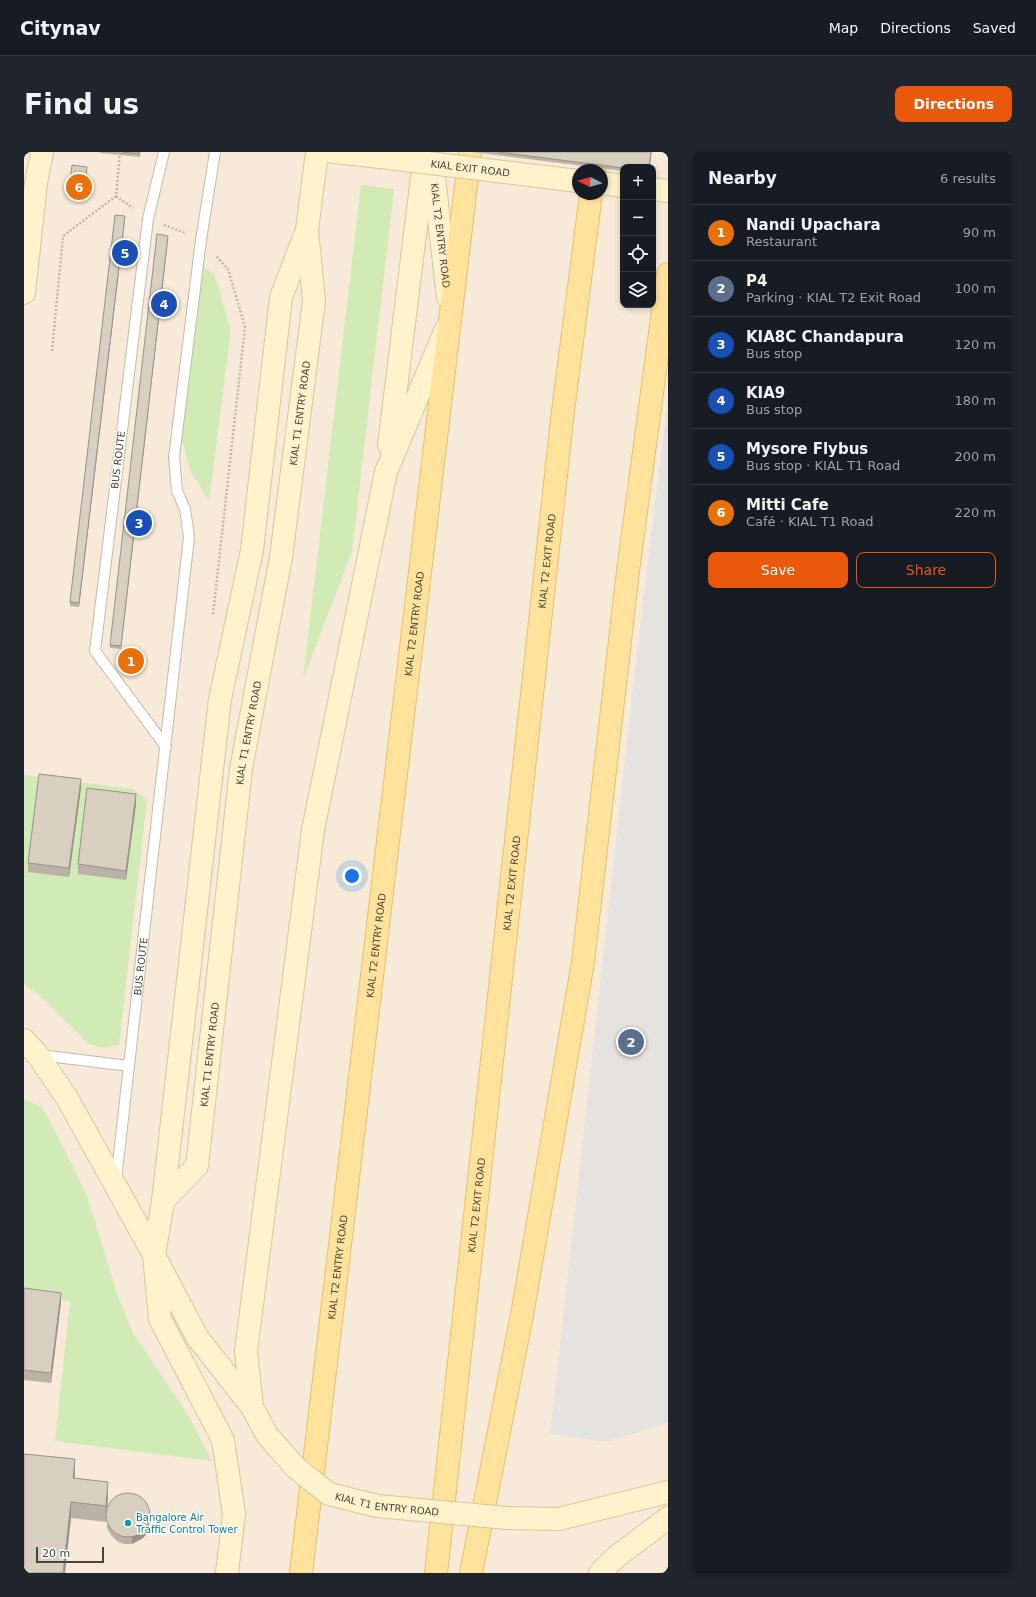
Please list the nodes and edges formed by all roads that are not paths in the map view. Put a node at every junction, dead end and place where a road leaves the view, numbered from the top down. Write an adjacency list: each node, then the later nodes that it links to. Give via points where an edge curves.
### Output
1 (42, 152): 19 (main road, via 36,183)
2 (164, 152): 22 (lane, BUS ROUTE, via 148,219 95,651)
3 (215, 152): 22 (lane, BUS ROUTE, via 201,240 174,457 177,491 185,509 189,537)
4 (317, 152): 17 (main road, KIAL T1 ENTRY ROAD)
5 (333, 152): 11 (main road, KIAL EXIT ROAD, bridge)
6 (425, 152): 21 (main road)
7 (431, 152): 20 (main road, KIAL T2 ENTRY ROAD)
8 (470, 152): 20 (main road, KIAL T2 ENTRY ROAD)
9 (597, 152): 10 (main road)
10 (595, 164)
11 (572, 179)
12 (608, 184): 13 (main road)
13 (620, 186)
14 (656, 189): 15 (main road)
15 (668, 191)
16 (590, 200): 33 (main road, KIAL T2 EXIT ROAD, via 562,419)
17 (307, 230): 26 (main road, KIAL T1 ENTRY ROAD, via 281,298 252,550 220,699); 26 (main road, KIAL T1 ENTRY ROAD, via 314,301 281,557 240,770 197,1166)
18 (668, 274): 34 (main road, via 628,571 583,962 522,1315)
19 (24, 293)
20 (451, 318): 21 (main road, KIAL T2 ENTRY ROAD); 32 (main road, KIAL T2 ENTRY ROAD)
21 (386, 472): 28 (main road, KIAL T2 ENTRY ROAD, via 313,830 246,1351)
22 (166, 747): 24 (lane, BUS ROUTE)
23 (28, 1049): 24 (lane); 25 (main road, KIAL T1 ENTRY ROAD, via 66,1098)
24 (129, 1066): 25 (lane, BUS ROUTE)
25 (116, 1186): 27 (main road, KIAL T1 ENTRY ROAD)
26 (163, 1201): 27 (main road, KIAL T1 ENTRY ROAD)
27 (154, 1255): 28 (main road, KIAL T1 ENTRY ROAD, via 198,1337); 31 (main road, KIAL T1 ENTRY ROAD, via 160,1319 223,1440 234,1514)
28 (252, 1407): 29 (main road, KIAL T1 ENTRY ROAD, bridge, via 267,1435 296,1468 329,1494 377,1506 507,1518 559,1519)
29 (668, 1492)
30 (668, 1518): 35 (main road, via 622,1552)
31 (227, 1573)
32 (301, 1573)
33 (436, 1573)
34 (472, 1573)
35 (600, 1573)

